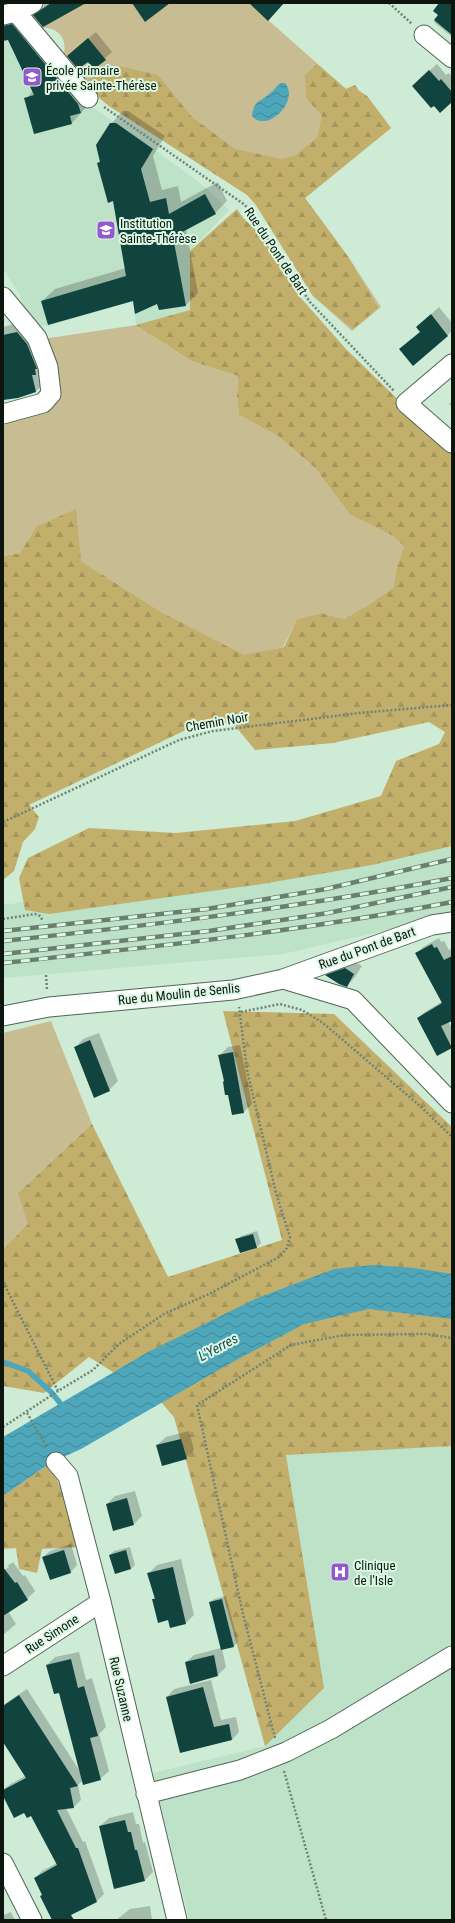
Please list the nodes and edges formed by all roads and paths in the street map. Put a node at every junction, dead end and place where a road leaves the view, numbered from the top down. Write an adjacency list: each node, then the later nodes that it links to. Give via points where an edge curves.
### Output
1 (32, 3): 3 (street)
2 (389, 3): 4 (path)
3 (10, 13): 6 (street)
4 (424, 35): 5 (street)
5 (452, 58)
6 (88, 98): 9 (path, Rue du Pont de Bart, via 245,205 310,302)
7 (3, 297): 10 (street, via 37,338 48,367 51,394 43,403)
8 (452, 364): 9 (street)
9 (406, 403): 11 (street)
10 (3, 414)
11 (452, 443)
12 (452, 705): 13 (path, Chemin Noir, via 359,713 220,730 179,740)
13 (3, 822)
14 (3, 919): 15 (path, via 35,914)
15 (43, 921)
16 (452, 922): 17 (street, Rue du Pont de Bart, via 432,925)
17 (284, 978): 18 (street, Rue du Moulin de Senlis, via 234,990 49,1007); 19 (street, via 353,1000)
18 (3, 1016)
19 (452, 1103)
20 (452, 1137): 23 (path, via 324,1023 302,1010 280,1004 241,1012 247,1070 276,1193 290,1237 287,1248 279,1257 209,1294 164,1314 119,1344 93,1370)
21 (3, 1282): 23 (path)
22 (452, 1338): 30 (path, via 426,1334 344,1335 290,1345 197,1405 242,1614)
23 (58, 1390): 24 (path)
24 (27, 1413): 25 (path); 26 (path)
25 (3, 1427)
26 (56, 1462): 27 (street, Rue Suzanne, via 68,1476)
27 (101, 1602): 29 (street, Rue Simone); 31 (street, Rue Suzanne)
28 (452, 1656): 30 (street, via 331,1730)
29 (3, 1666)
30 (279, 1755): 31 (street, via 240,1770); 35 (path)
31 (146, 1794): 34 (street, Rue Suzanne)
32 (3, 1863): 33 (street)
33 (32, 1920)
34 (176, 1920)
35 (326, 1920)

